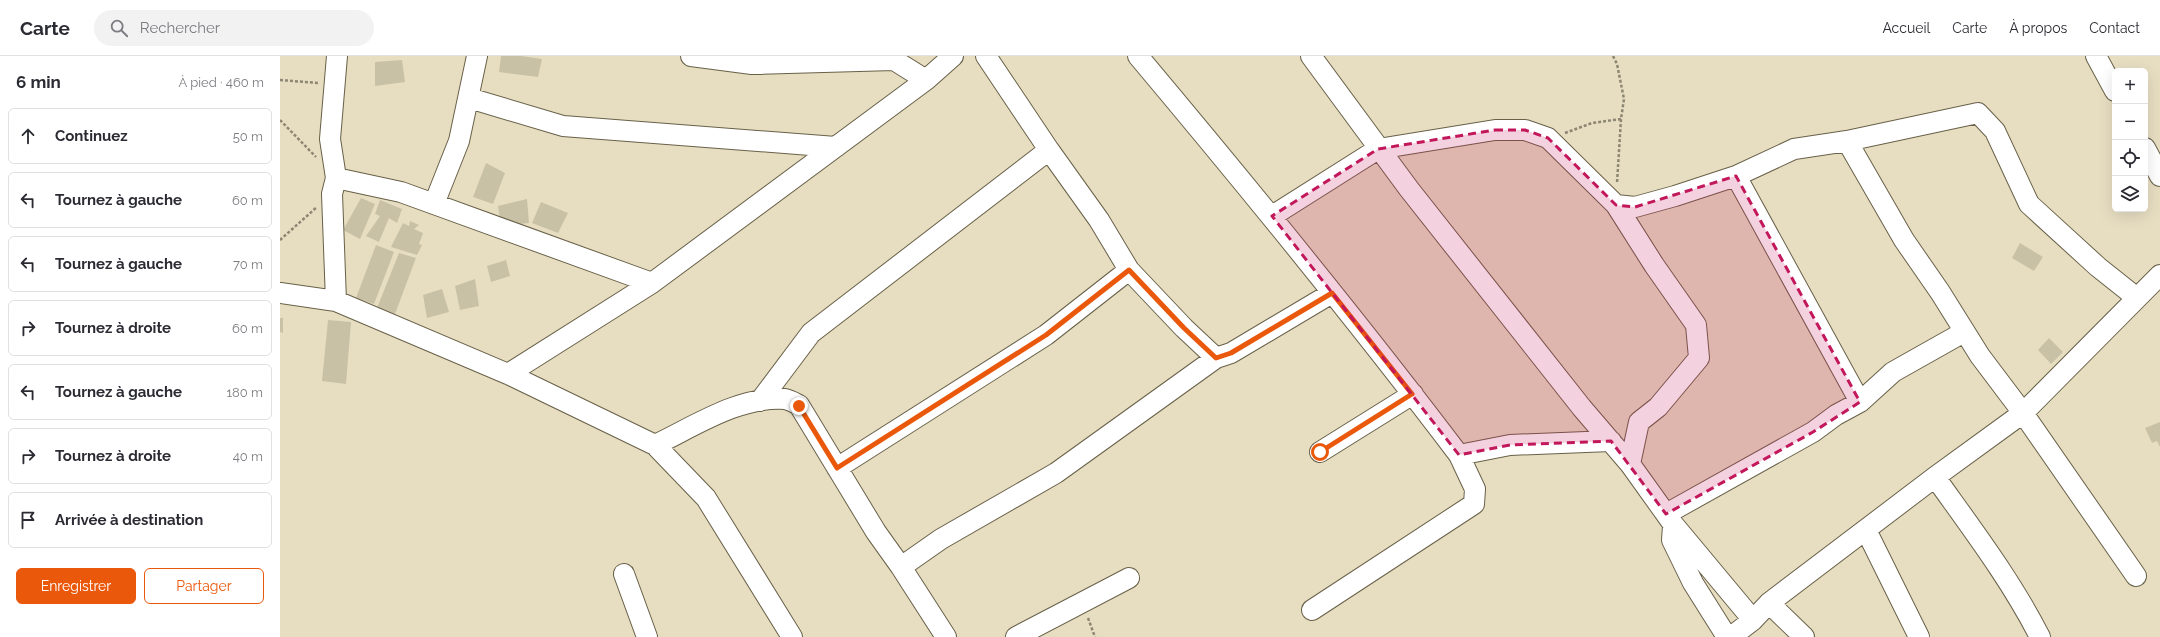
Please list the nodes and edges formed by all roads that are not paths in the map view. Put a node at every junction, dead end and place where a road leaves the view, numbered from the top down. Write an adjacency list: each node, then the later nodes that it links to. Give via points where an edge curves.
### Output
1 (337, 56): 20 (street, via 330,139)
2 (477, 56): 12 (street)
3 (691, 56): 9 (street, via 752,64)
4 (953, 56): 10 (street)
5 (986, 56): 16 (street)
6 (1138, 56): 23 (street)
7 (1311, 56): 15 (street)
8 (2096, 56): 11 (street)
9 (894, 58): 10 (street)
10 (926, 80): 14 (street)
11 (2112, 85)
12 (469, 98): 14 (street, via 563,126); 21 (street, via 459,141)
13 (1847, 141): 18 (street, via 1794,149); 29 (street, via 1978,113 1995,131 2030,204 2098,267); 31 (street, via 1904,240)
14 (836, 147): 26 (street)
15 (1378, 149): 22 (street, via 1495,130 1525,130 1548,138); 23 (street); 38 (street)
16 (1049, 150): 24 (street, via 1099,220); 35 (street, via 811,332)
17 (2148, 154): 19 (street)
18 (1736, 176): 22 (street, via 1635,207); 36 (street)
19 (2160, 176)
20 (334, 186): 21 (street, via 401,192); 30 (street)
21 (434, 204): 26 (street)
22 (1616, 205): 42 (street, via 1696,325 1699,358 1658,407 1639,422)
23 (1272, 216): 28 (street)
24 (1129, 270): 32 (street); 43 (street, via 1046,335)
25 (2160, 275): 29 (street)
26 (652, 284): 33 (street)
27 (280, 293): 30 (street)
28 (1332, 293): 32 (street, via 1231,353); 34 (street)
29 (2137, 298): 37 (street)
30 (336, 301): 33 (street)
31 (1964, 332): 36 (street, via 1893,372); 37 (street)
32 (1216, 358): 47 (street, via 1056,473 941,538)
33 (508, 374): 39 (street)
34 (1412, 394): 40 (street); 41 (street)
35 (760, 401): 39 (street, via 729,410); 43 (street, via 787,399 799,406)
36 (1860, 402): 45 (street)
37 (2023, 413): 44 (street); 49 (street)
38 (1611, 442): 41 (street, via 1510,445); 42 (street)
39 (655, 445): 55 (street, via 706,498)
40 (1320, 452)
41 (1459, 456): 52 (street, via 1475,488 1474,504)
42 (1630, 464): 45 (street)
43 (837, 468): 47 (street)
44 (1935, 476): 46 (street); 62 (street, via 2001,570)
45 (1669, 519): 53 (street); 58 (street, via 1672,540 1693,583)
46 (1866, 530): 51 (street); 61 (street)
47 (901, 567): 56 (street)
48 (624, 574): 54 (street)
49 (2136, 576)
50 (1129, 578): 57 (street)
51 (1769, 604): 53 (street); 60 (street)
52 (1312, 610)
53 (1752, 620): 59 (street)
54 (647, 637)
55 (792, 637)
56 (946, 637)
57 (1016, 637)
58 (1727, 637)
59 (1731, 637)
60 (1804, 637)
61 (1919, 637)
62 (2040, 637)

